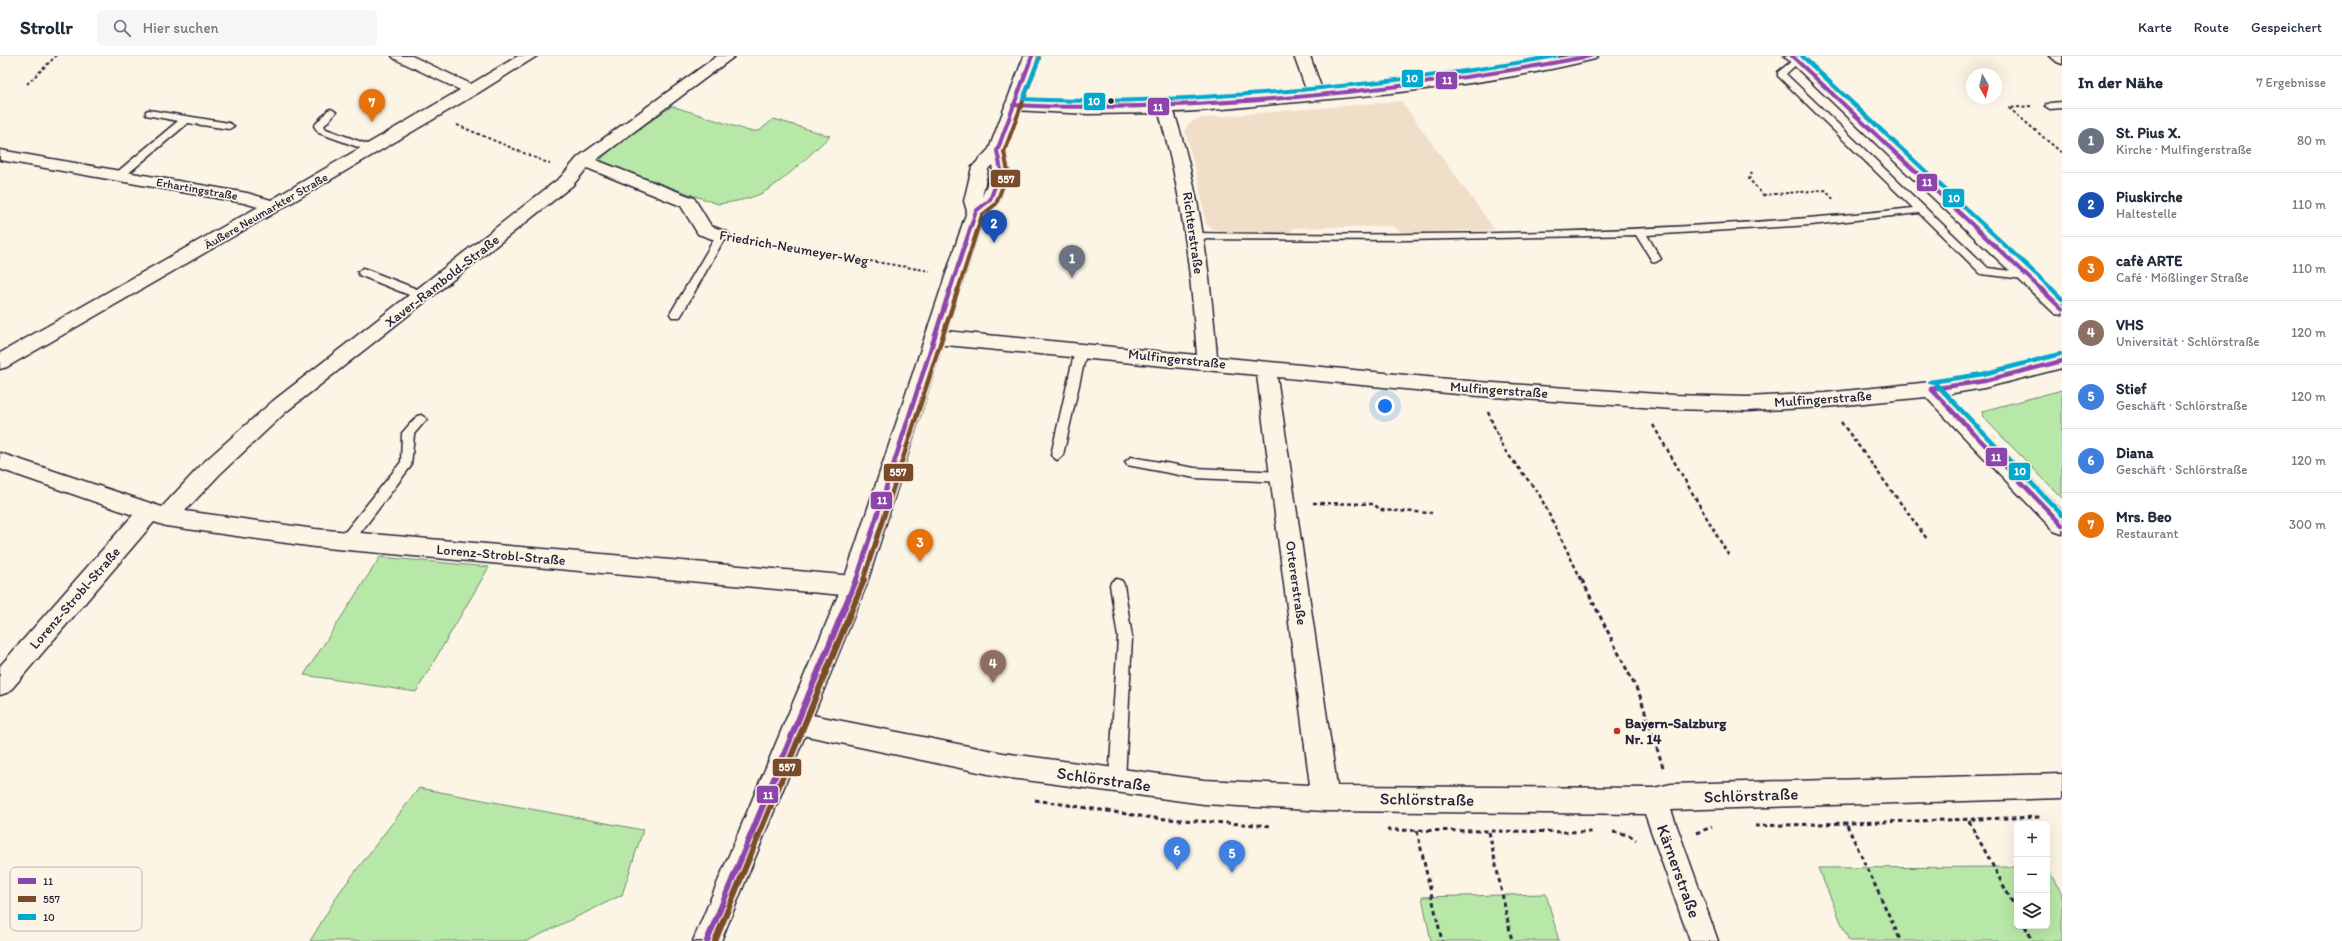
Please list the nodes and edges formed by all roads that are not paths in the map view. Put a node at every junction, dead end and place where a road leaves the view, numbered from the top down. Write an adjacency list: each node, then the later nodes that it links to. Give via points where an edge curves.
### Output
1 (400, 56): 10 (street)
2 (529, 56): 10 (street, Äußere Neumarkter Straße)
3 (727, 56): 22 (street, Xaver-Rambold-Straße)
4 (1032, 56): 12 (street)
5 (1302, 56): 11 (street)
6 (1590, 56): 11 (street, via 1466,80)
7 (2058, 56): 9 (street)
8 (1794, 58): 25 (lane, via 1781,74); 31 (street)
9 (2062, 59)
10 (472, 90): 20 (street, Äußere Neumarkter Straße)
11 (1316, 96): 15 (street)
12 (1013, 105): 15 (street, via 1053,108); 35 (street, via 997,151 1001,170 990,200 976,211)
13 (2062, 105): 14 (lane)
14 (2050, 106)
15 (1165, 108): 28 (street, Richterstraße, via 1180,156)
16 (331, 112): 20 (lane, via 324,117 319,126 322,131)
17 (149, 113): 18 (lane)
18 (186, 120): 19 (lane); 23 (lane)
19 (229, 126)
20 (372, 149): 24 (street, Äußere Neumarkter Straße)
21 (0, 154): 23 (street, Erhartingstraße)
22 (580, 166): 27 (street, Friedrich-Neumeyer-Weg, via 688,202 704,230); 32 (street, Xaver-Rambold-Straße, via 567,181)
23 (120, 175): 24 (street, Erhartingstraße, via 247,198)
24 (273, 206): 38 (street, Äußere Neumarkter Straße)
25 (1921, 210): 26 (lane); 31 (lane, via 1984,271)
26 (1641, 234): 28 (lane, via 1303,239); 29 (lane)
27 (721, 236): 34 (lane)
28 (1193, 236): 39 (street, Richterstraße, via 1203,307)
29 (1656, 259)
30 (363, 272): 32 (lane)
31 (2028, 277): 33 (street)
32 (423, 296): 47 (street, Xaver-Rambold-Straße, via 280,406)
33 (2062, 309)
34 (676, 314)
35 (935, 337): 36 (street, Mulfingerstraße); 51 (street)
36 (1081, 350): 39 (street, Mulfingerstraße); 43 (lane)
37 (2062, 361): 41 (street, Mulfingerstraße, via 1984,380)
38 (0, 362)
39 (1207, 362): 40 (street, Mulfingerstraße)
40 (1266, 369): 41 (street, Mulfingerstraße, via 1479,390 1746,404 1825,400); 46 (street, Ortererstraße)
41 (1931, 389): 48 (street)
42 (421, 419): 49 (lane, via 408,434 407,463)
43 (1057, 455)
44 (0, 461): 47 (street, Lorenz-Strobl-Straße)
45 (1131, 462): 46 (lane, via 1194,473)
46 (1281, 477): 56 (street, Ortererstraße)
47 (158, 514): 49 (street, Lorenz-Strobl-Straße); 52 (street, Lorenz-Strobl-Straße)
48 (2062, 525)
49 (346, 541): 51 (street, Lorenz-Strobl-Straße)
50 (1117, 585): 54 (lane, via 1126,637)
51 (854, 586): 53 (street)
52 (0, 684)
53 (798, 724): 54 (street, Schlörstraße, via 1003,765); 58 (street)
54 (1116, 781): 56 (street, Schlörstraße, via 1204,792)
55 (2062, 786): 57 (street, Schlörstraße)
56 (1325, 798): 57 (street, Schlörstraße)
57 (1662, 799): 59 (street, Kärnerstraße)
58 (707, 941)
59 (1704, 941)

